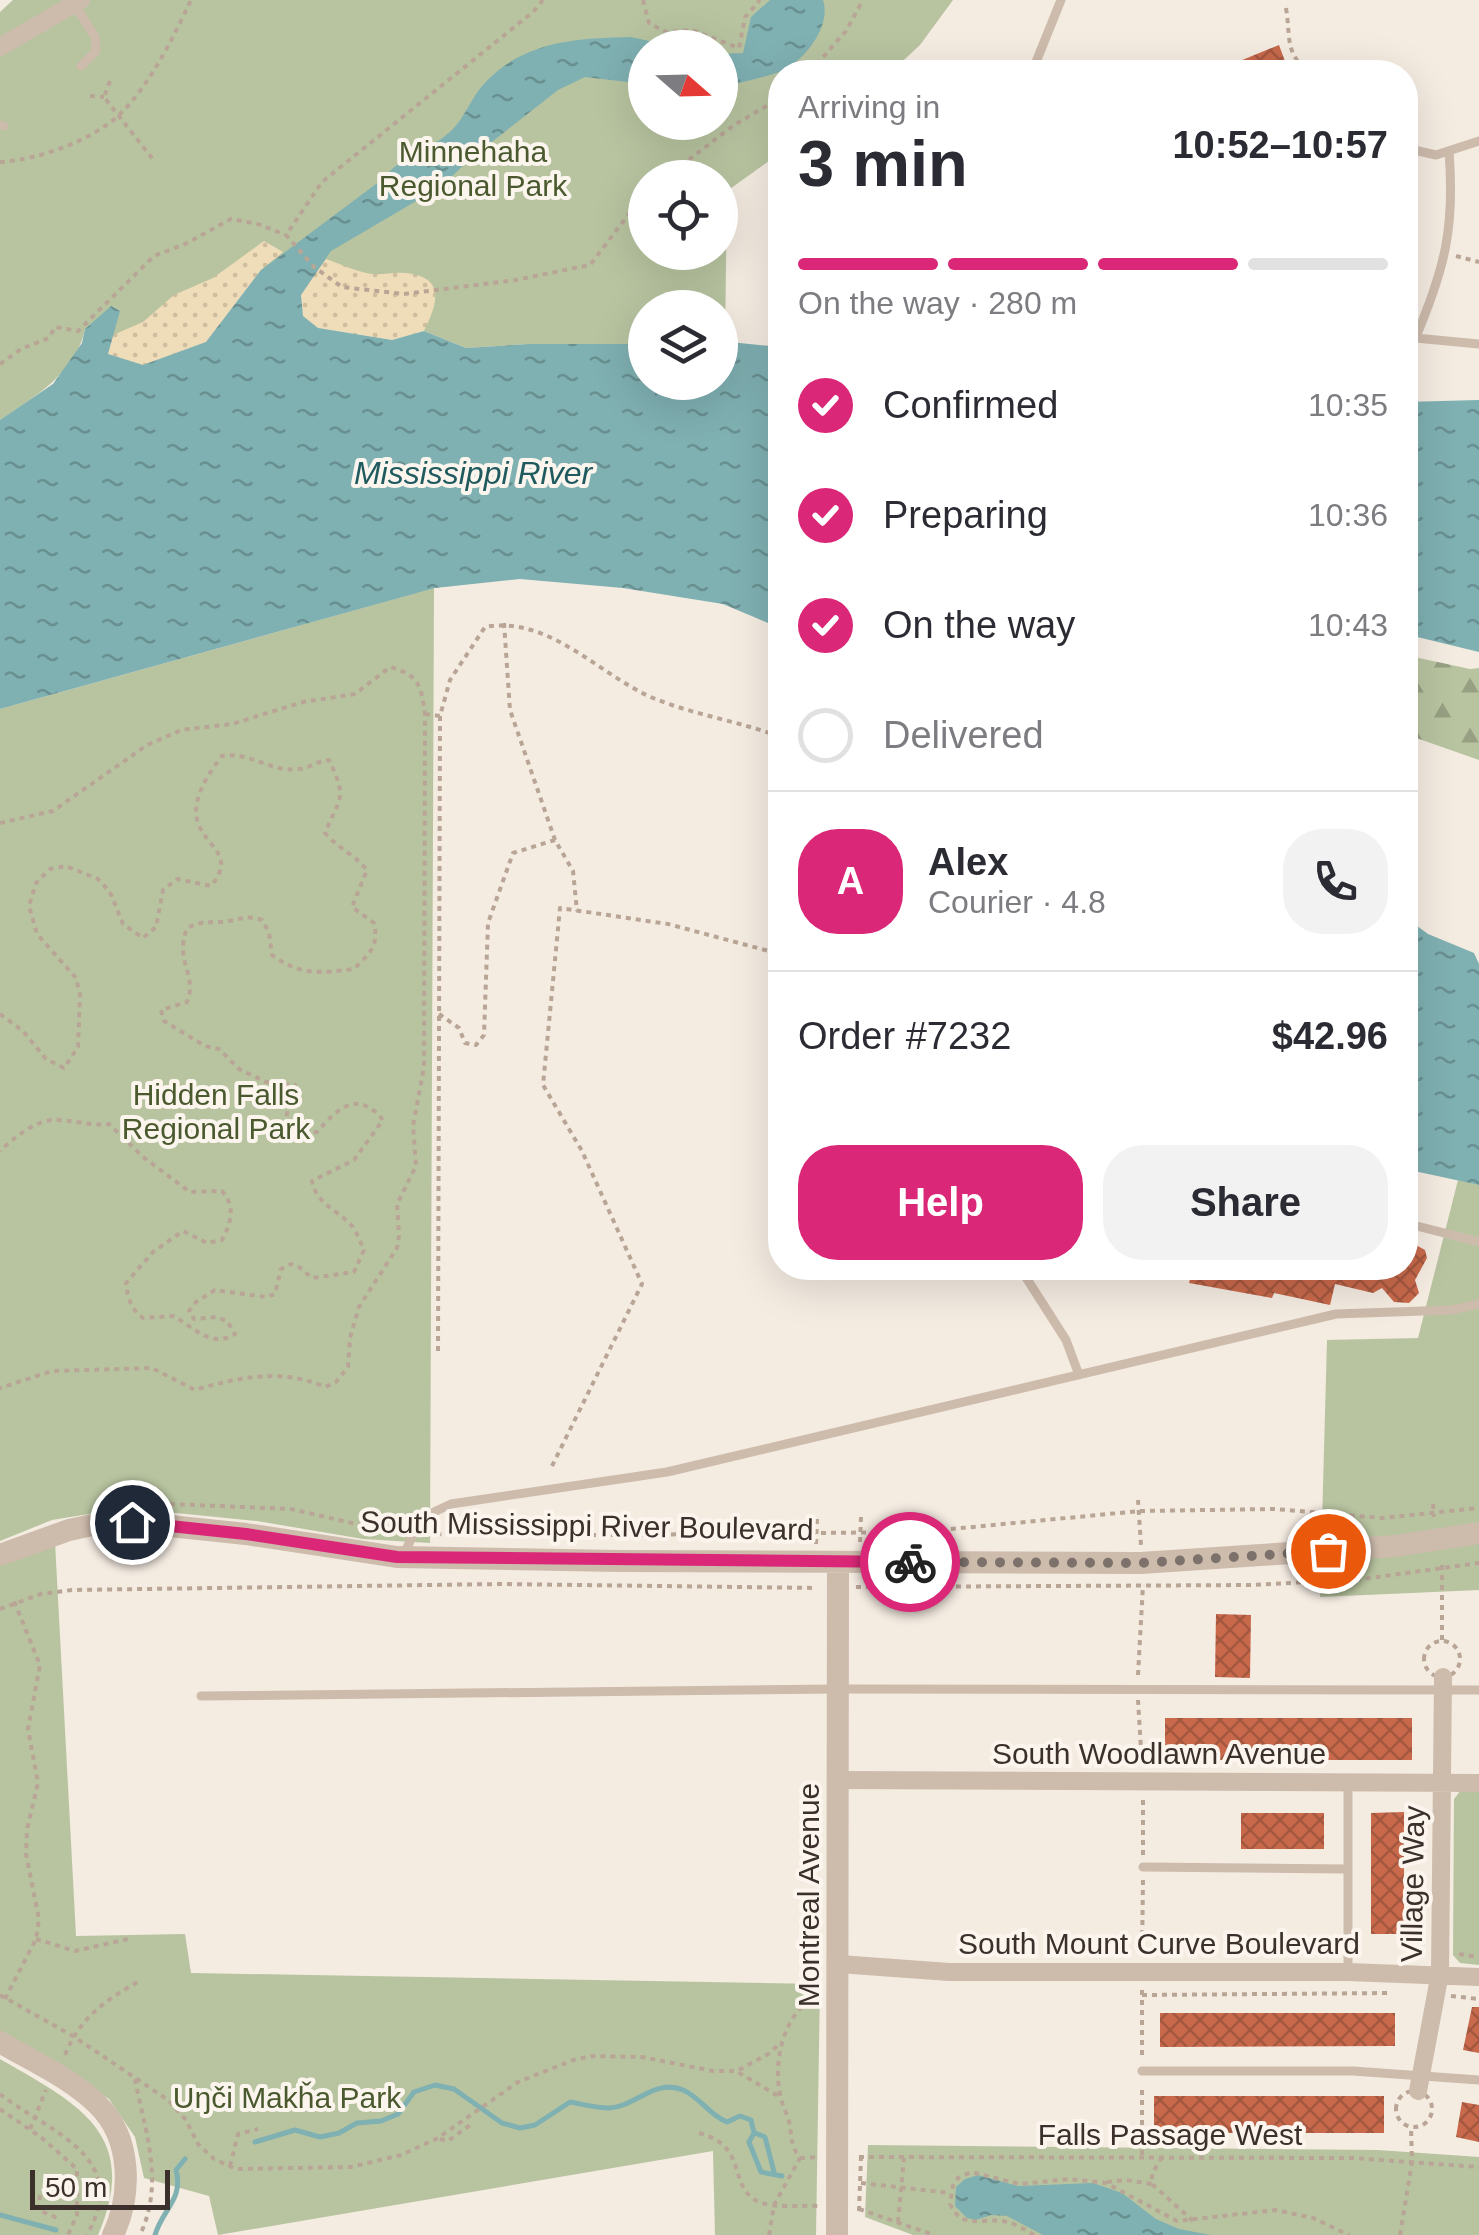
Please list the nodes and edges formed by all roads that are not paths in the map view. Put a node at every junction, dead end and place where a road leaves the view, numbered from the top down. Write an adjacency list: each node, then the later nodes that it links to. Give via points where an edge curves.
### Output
1 (1061, 0): 4 (lane)
2 (78, 2): 3 (street); 5 (lane, via 96,52)
3 (0, 47)
4 (1037, 60)
5 (80, 66)
6 (1479, 141): 8 (lane)
7 (1418, 151): 8 (lane)
8 (1449, 151): 9 (lane, via 1447,254)
9 (1418, 323)
10 (1418, 339): 11 (lane)
11 (1479, 344)
12 (1418, 1226): 13 (lane)
13 (1479, 1242)
14 (1027, 1280): 16 (lane, via 1066,1340)
15 (1479, 1304): 16 (lane, via 1336,1314)
16 (1079, 1375): 19 (lane, via 666,1472 452,1504 421,1518)
17 (1479, 1534): 20 (street, South Mississippi River Boulevard, via 1141,1563)
18 (0, 1555): 19 (street, South Mississippi River Boulevard, via 69,1530 132,1522)
19 (403, 1557): 20 (street, South Mississippi River Boulevard)
20 (838, 1562): 22 (street, Montreal Avenue)
21 (1443, 1684): 22 (lane); 23 (lane); 27 (street, Village Way)
22 (839, 1690): 24 (lane); 25 (street, Montreal Avenue)
23 (1479, 1690)
24 (201, 1696)
25 (838, 1780): 26 (street, South Woodlawn Avenue); 31 (street, Montreal Avenue)
26 (1348, 1782): 27 (street, South Woodlawn Avenue); 30 (lane)
27 (1441, 1782): 28 (street, South Woodlawn Avenue); 33 (street, Village Way)
28 (1479, 1783)
29 (1143, 1867): 30 (lane)
30 (1347, 1868): 32 (lane)
31 (840, 1964): 32 (street, South Mount Curve Boulevard, via 948,1972); 39 (street, Montreal Avenue)
32 (1348, 1972): 33 (street, South Mount Curve Boulevard)
33 (1440, 1973): 34 (street, South Mount Curve Boulevard); 38 (street, Village Way)
34 (1479, 1978)
35 (0, 2042): 40 (street, via 84,2093 112,2124 127,2188)
36 (1142, 2071): 38 (lane, via 1280,2069)
37 (1479, 2080): 38 (lane)
38 (1420, 2083)
39 (837, 2233)
40 (113, 2235)

